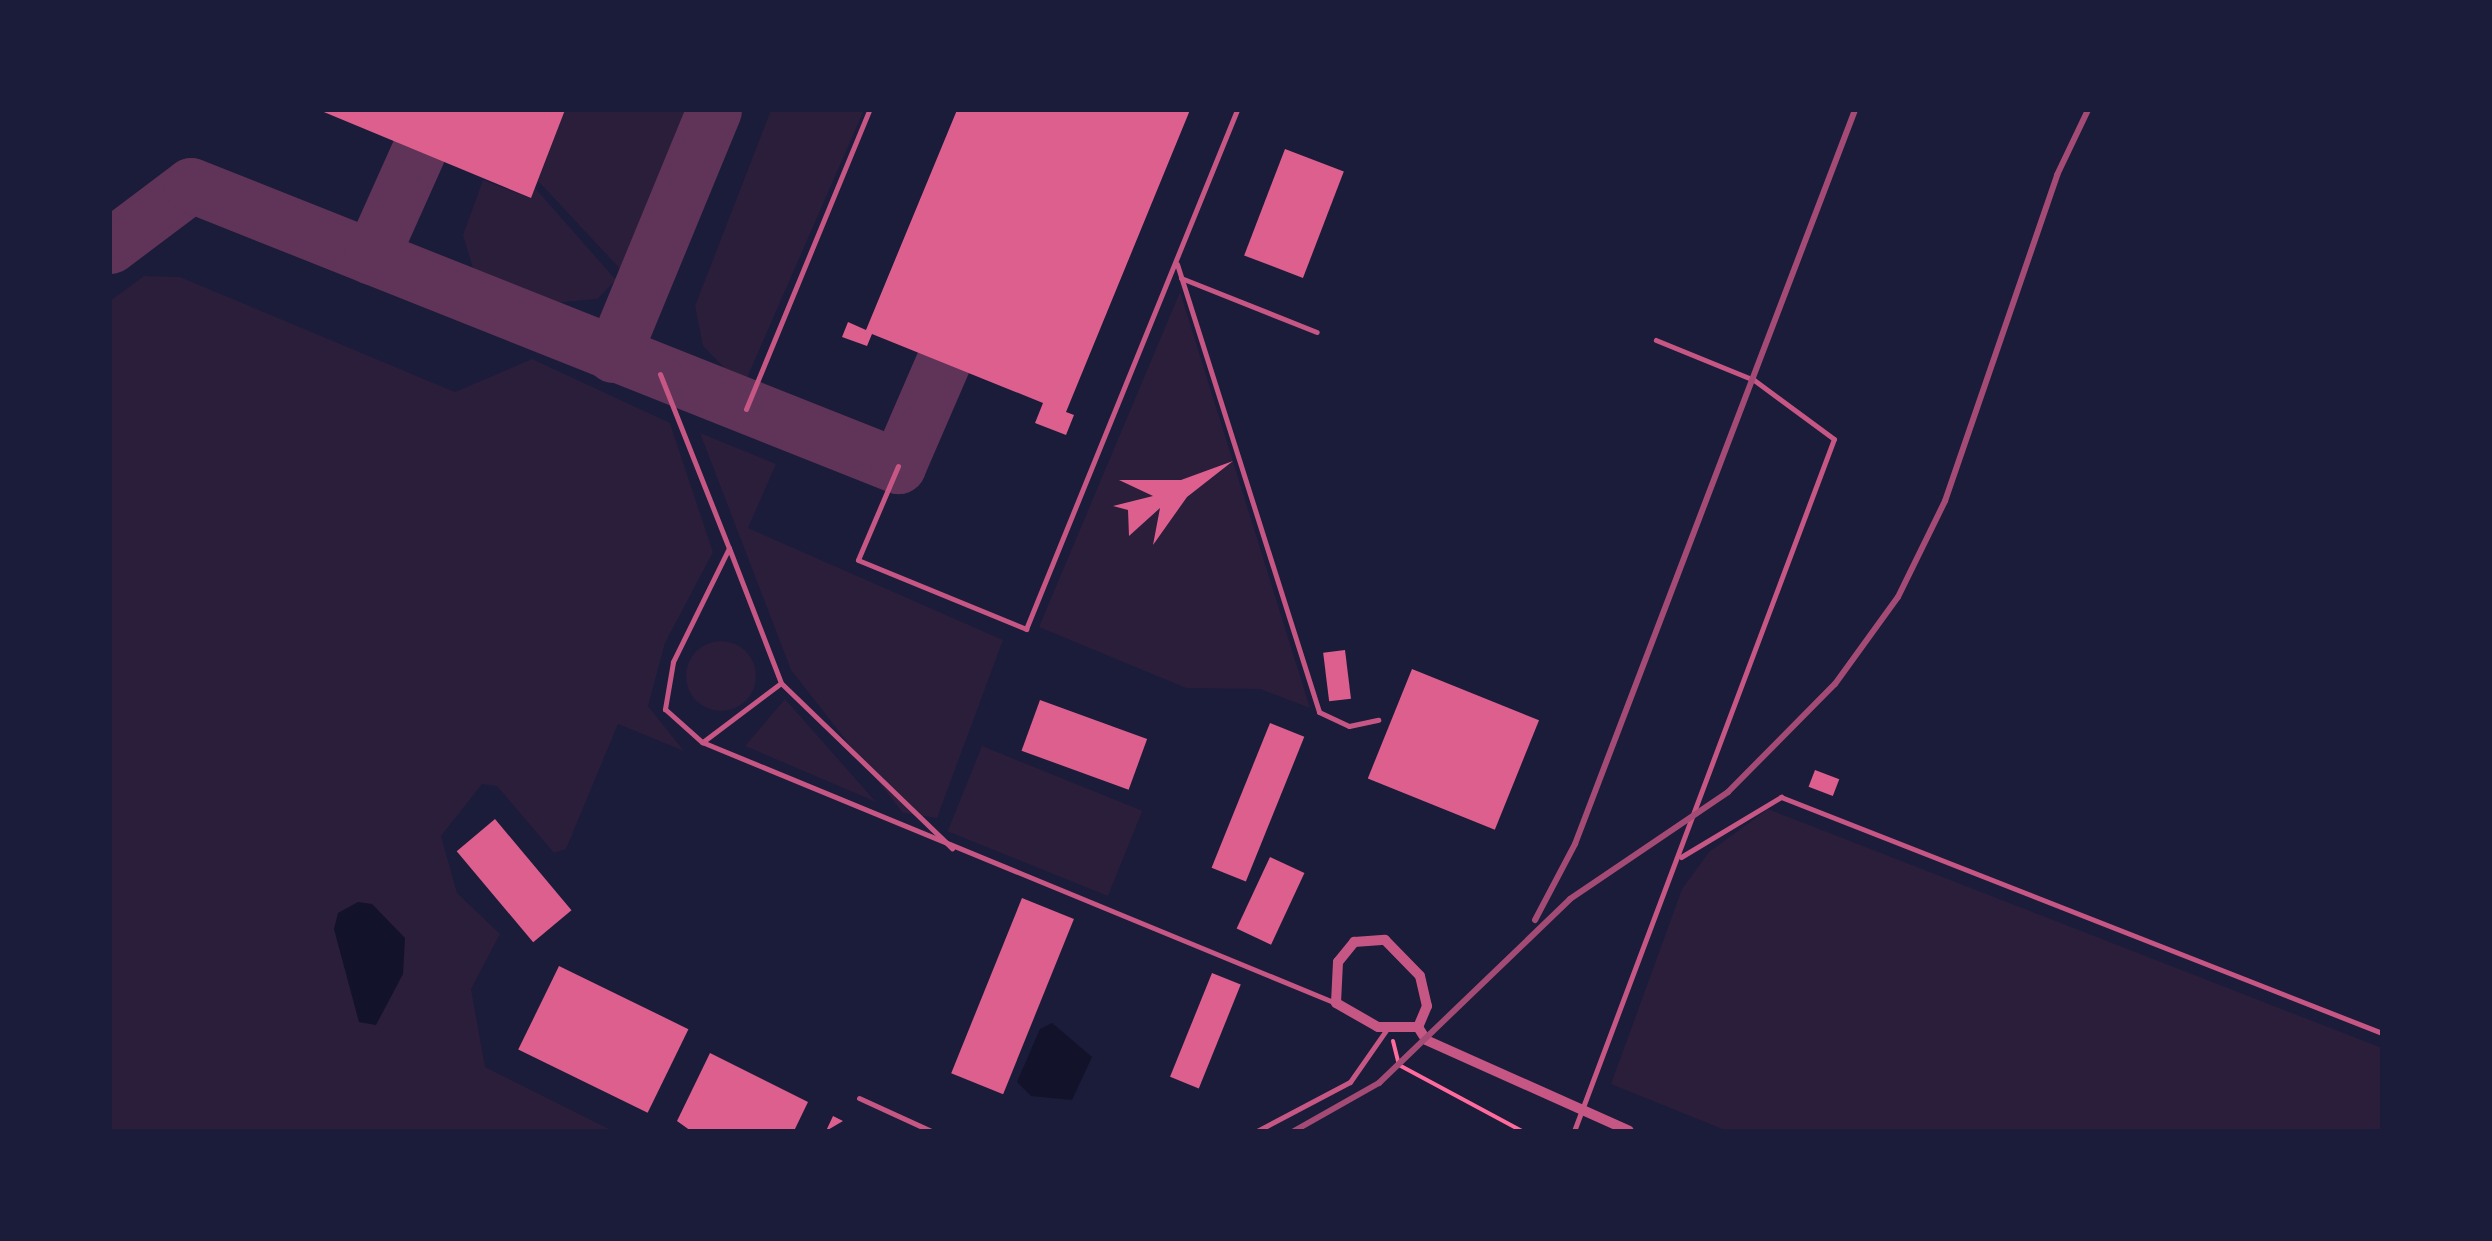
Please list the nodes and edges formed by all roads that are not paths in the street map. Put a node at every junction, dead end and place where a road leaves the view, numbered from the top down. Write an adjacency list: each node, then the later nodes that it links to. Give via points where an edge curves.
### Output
1 (869, 110): 8 (lane)
2 (1237, 110): 3 (lane)
3 (1176, 261): 4 (lane); 9 (lane, via 1026,629 858,560)
4 (1182, 278): 5 (lane); 12 (lane, via 1319,712 1349,726)
5 (1317, 332)
6 (1656, 340): 15 (lane, via 1754,380 1834,439)
7 (660, 374): 10 (lane)
8 (746, 409)
9 (898, 466)
10 (729, 548): 11 (lane); 13 (lane, via 674,662 665,710)
11 (781, 683): 13 (lane); 14 (lane)
12 (1378, 720)
13 (702, 742): 14 (lane)
14 (956, 852): 16 (lane)
15 (1678, 858): 19 (lane, via 1781,797); 21 (lane)
16 (1336, 1003): 17 (street); 18 (street, via 1338,962 1354,942 1385,940 1420,976 1428,1006)
17 (1389, 1027): 18 (street); 23 (lane, via 1350,1082)
18 (1418, 1027): 21 (street)
19 (2382, 1034)
20 (860, 1098): 22 (lane)
21 (1582, 1110): 24 (lane); 25 (street)
22 (931, 1131)
23 (1258, 1131)
24 (1574, 1131)
25 (1629, 1131)

